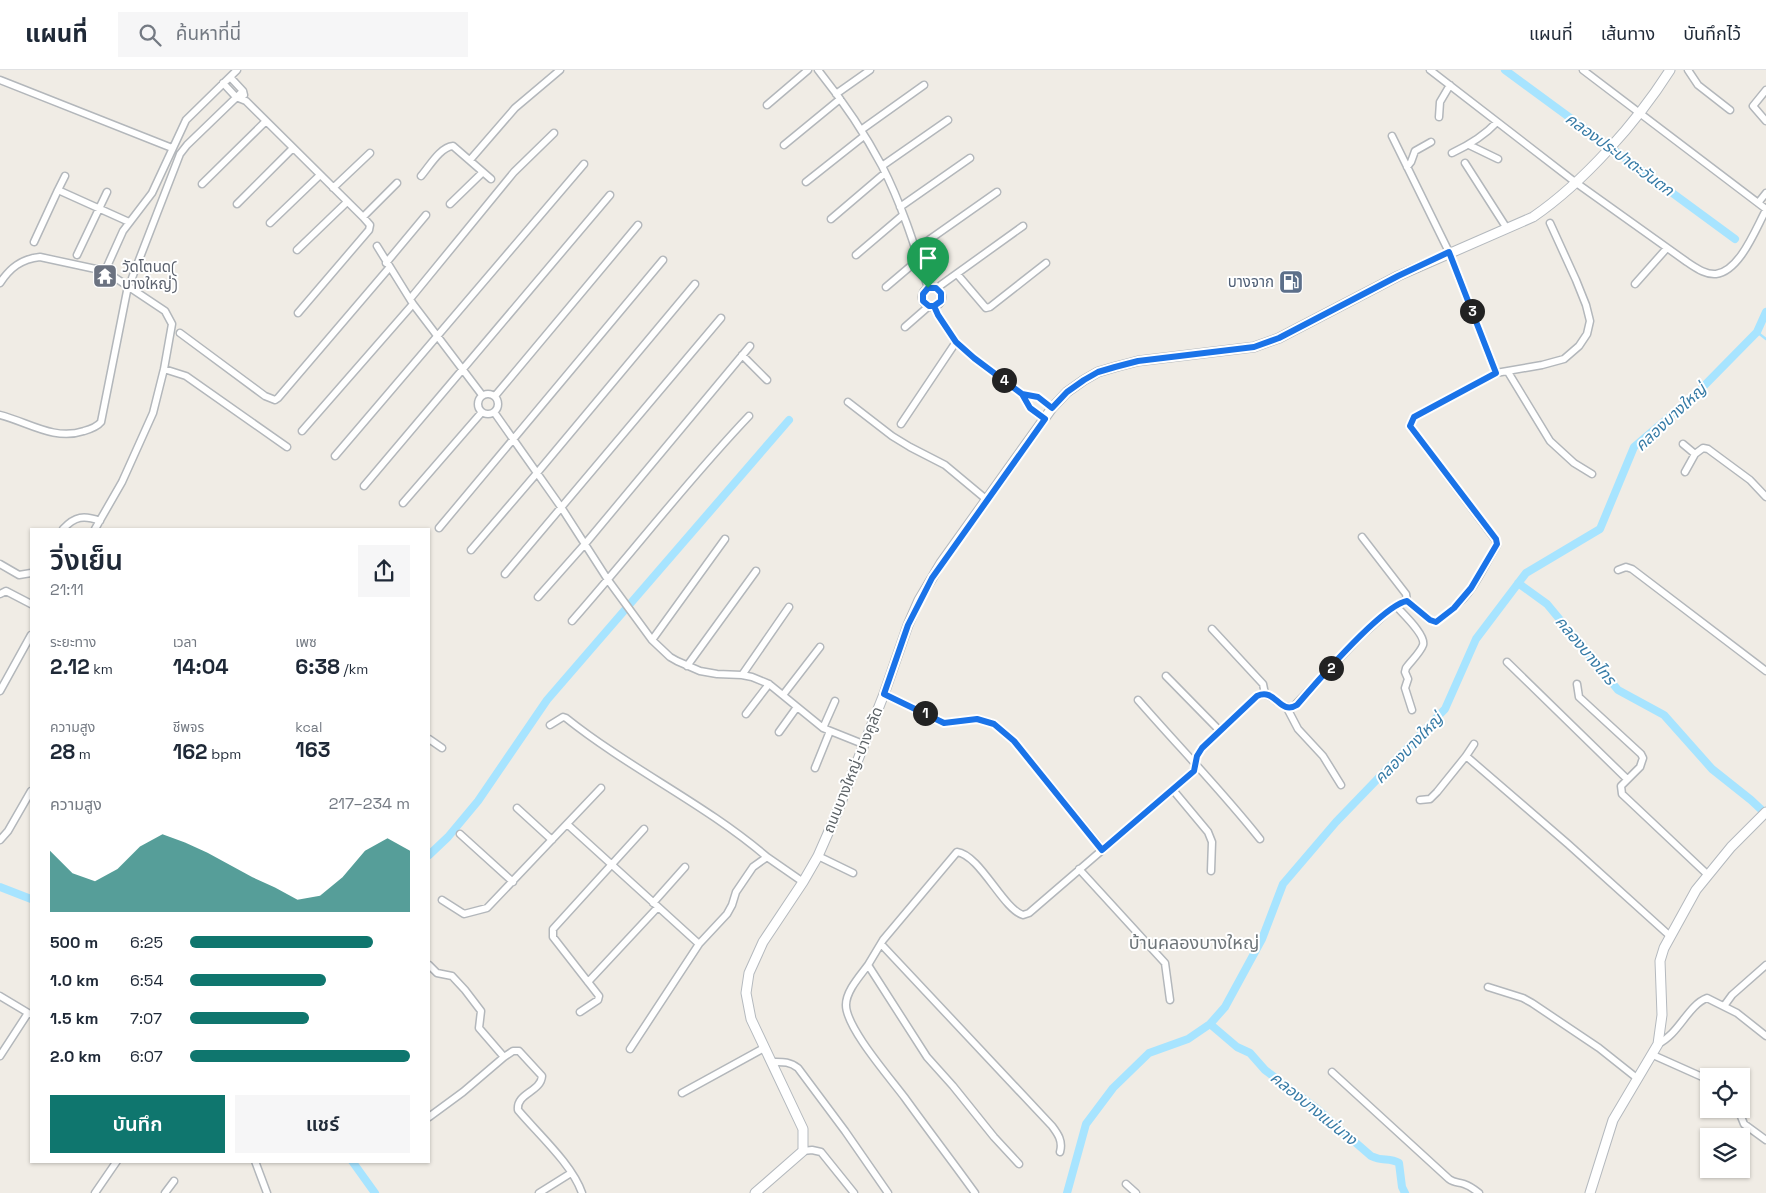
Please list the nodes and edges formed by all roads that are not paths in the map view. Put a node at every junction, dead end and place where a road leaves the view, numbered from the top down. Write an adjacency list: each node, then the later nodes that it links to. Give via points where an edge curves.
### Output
1 (237, 70): 10 (street)
2 (560, 70): 40 (street, via 514,108)
3 (808, 70): 20 (street)
4 (818, 70): 17 (street)
5 (870, 70): 17 (street)
6 (1430, 70): 14 (street)
7 (1583, 70): 22 (street)
8 (1670, 70): 22 (street, ถนนบางใหญ่-บางคูลัด)
9 (1688, 70): 21 (street, via 1698,85)
10 (230, 77): 12 (street); 16 (street)
11 (0, 80): 34 (street)
12 (223, 83): 18 (street); 34 (street, via 186,120)
13 (924, 85): 29 (street)
14 (1450, 85): 23 (street, via 1440,102); 27 (street)
15 (1766, 90): 26 (street, via 1753,106)
16 (243, 91): 18 (street); 19 (street)
17 (838, 96): 29 (street); 32 (street)
18 (236, 97): 19 (street); 92 (street, via 180,154)
19 (246, 101): 25 (street)
20 (767, 105)
21 (1730, 110)
22 (1639, 112): 52 (street, ถนนบางใหญ่-บางคูลัด); 62 (street)
23 (1439, 117)
24 (948, 120): 43 (street)
25 (266, 121): 35 (street); 54 (street)
26 (1766, 121)
27 (1498, 122): 33 (street); 52 (street)
28 (554, 133): 100 (street, via 514,172)
29 (862, 133): 43 (street); 51 (street)
30 (1392, 136): 44 (street)
31 (1430, 142): 44 (street, via 1415,151)
32 (784, 145)
33 (1469, 145): 37 (street); 39 (street)
34 (172, 148): 73 (street, via 152,193)
35 (293, 148): 46 (street); 63 (street)
36 (370, 153): 55 (street)
37 (1452, 153)
38 (970, 158): 65 (street)
39 (1498, 159)
40 (470, 160): 45 (street); 49 (street, via 449,146)
41 (1465, 163): 77 (street)
42 (584, 164): 106 (street)
43 (882, 166): 47 (street)
44 (1407, 167): 83 (street)
45 (483, 172): 50 (street); 64 (street)
46 (320, 174): 55 (street); 74 (street)
47 (885, 174): 65 (street); 72 (street)
48 (64, 176): 56 (street)
49 (421, 176)
50 (491, 178)
51 (806, 182)
52 (1575, 182): 70 (street, ถนนบางใหญ่-บางคูลัด); 81 (street)
53 (397, 183): 71 (street)
54 (202, 184)
55 (333, 188): 61 (street)
56 (58, 190): 66 (street); 78 (street)
57 (107, 192): 66 (street)
58 (997, 192): 80 (street)
59 (1766, 193): 62 (street)
60 (610, 195): 111 (street)
61 (347, 202): 71 (street); 82 (street)
62 (1758, 203): 67 (street)
63 (237, 204)
64 (450, 204)
65 (900, 207): 69 (street)
66 (99, 208): 73 (street); 85 (street)
67 (1766, 209): 81 (street, via 1750,242 1736,261 1716,274 1703,271)
68 (426, 215): 89 (street)
69 (903, 215): 80 (street); 84 (street)
70 (1547, 216): 77 (street, ถนนบางใหญ่-บางคูลัด, via 1533,217); 112 (street, via 1586,305 1590,326 1579,346 1564,358)
71 (363, 217): 102 (street, via 370,225 369,230)
72 (831, 219)
73 (129, 222): 90 (street)
74 (270, 223)
75 (638, 225): 117 (street)
76 (1023, 226): 91 (street)
77 (1506, 227): 83 (street, ถนนบางใหญ่-บางคูลัด)
78 (34, 242)
79 (376, 246): 89 (street)
80 (916, 248): 86 (street)
81 (1667, 248): 95 (street)
82 (297, 250)
83 (1449, 252): 113 (street); 119 (street, ถนนบางใหญ่-บางคูลัด, via 1279,338 1244,349 1138,361 1098,372 1067,392)
84 (856, 255)
85 (77, 256)
86 (919, 259): 97 (street); 98 (street)
87 (664, 260): 127 (street)
88 (1046, 263): 91 (street, via 986,308)
89 (388, 265): 100 (street); 105 (street, via 275,400)
90 (105, 271): 93 (street, via 40,257 30,258 12,268); 96 (street)
91 (957, 274): 99 (street)
92 (132, 278)
93 (0, 283)
94 (695, 284): 133 (street)
95 (1635, 284)
96 (128, 286): 110 (street, via 165,311 171,319 172,331); 122 (street, via 98,426 59,434)
97 (886, 287)
98 (928, 288): 99 (street); 101 (street, via 922,298)
99 (937, 289): 101 (street, via 942,297 939,304)
100 (411, 301): 106 (street); 126 (street)
101 (931, 306): 104 (street); 107 (street)
102 (298, 313)
103 (721, 318): 139 (street)
104 (905, 327)
105 (180, 334)
106 (437, 338): 111 (street); 131 (street)
107 (956, 342): 115 (street); 125 (street)
108 (750, 346): 109 (street)
109 (742, 355): 114 (street); 146 (street)
110 (164, 369): 129 (street, via 186,376); 140 (street, via 153,413 142,440)
111 (462, 370): 116 (street); 135 (street)
112 (1508, 372): 113 (street); 134 (street, via 1550,441)
113 (1496, 373): 156 (street, via 1414,417 1410,426 1497,544 1471,588 1454,608 1436,622)
114 (767, 380)
115 (1022, 394): 119 (street, via 1038,397); 124 (street, via 1030,408)
116 (482, 395): 117 (street, via 489,393); 120 (street, via 478,406)
117 (495, 396): 121 (street, via 498,405)
118 (848, 402): 137 (street, via 904,444 945,465)
119 (1052, 408): 124 (street, ถนนบางใหญ่-บางคูลัด)
120 (482, 412): 121 (street); 138 (street)
121 (494, 412): 127 (street)
122 (0, 415)
123 (749, 416): 153 (street, via 712,454)
124 (1045, 419): 137 (street, ถนนบางใหญ่-บางคูลัด)
125 (901, 424)
126 (302, 431)
127 (513, 439): 133 (street); 143 (street)
128 (1683, 444): 130 (street)
129 (287, 447)
130 (1695, 454): 132 (street); 136 (street, via 1703,448 1708,449 1750,480)
131 (335, 456)
132 (1685, 472)
133 (537, 473): 139 (street); 147 (street)
134 (1592, 474)
135 (364, 486)
136 (1766, 497)
137 (987, 500): 173 (street, ถนนบางใหญ่-บางคูลัด, via 941,562 919,600)
138 (403, 503)
139 (561, 508): 146 (street); 152 (street)
140 (100, 521): 141 (street, via 76,517); 142 (street)
141 (64, 528)
142 (96, 528)
143 (439, 528)
144 (1362, 537): 156 (street, via 1406,594)
145 (725, 539): 163 (street)
146 (585, 544): 153 (street); 155 (street)
147 (471, 550)
148 (0, 564): 151 (street, via 19,575)
149 (1618, 570): 167 (street, via 1632,569)
150 (756, 571): 166 (street)
151 (30, 573)
152 (505, 574)
153 (608, 580): 160 (street); 163 (street)
154 (0, 594): 157 (street, via 6,591)
155 (538, 597)
156 (1407, 601): 158 (street)
157 (30, 603)
158 (1396, 606): 179 (street, via 1361,636 1297,705); 180 (street, via 1424,642 1405,672 1408,676 1405,688)
159 (789, 607): 168 (street)
160 (572, 621)
161 (1212, 629): 174 (street, via 1263,684)
162 (30, 638): 172 (street)
163 (652, 640): 166 (street, via 677,662)
164 (820, 647): 175 (street)
165 (1507, 662): 193 (street)
166 (687, 666): 168 (street, via 717,674)
167 (1766, 671)
168 (742, 675): 170 (street)
169 (1166, 676): 184 (street)
170 (769, 684): 175 (street); 181 (street)
171 (1576, 684): 193 (street, via 1580,697 1641,754 1642,762)
172 (0, 690)
173 (884, 694): 187 (street, ถนนบางใหญ่-บางคูลัด); 207 (street, via 944,723 977,719 994,724 1014,741)
174 (1265, 694): 179 (street); 184 (street, via 1257,696)
175 (783, 695): 178 (street)
176 (1138, 700): 191 (street)
177 (835, 701): 183 (street)
178 (797, 707): 183 (street); 185 (street)
179 (1287, 708): 194 (street, via 1298,729 1323,756)
180 (1412, 710)
181 (746, 714)
182 (550, 725): 208 (street, via 566,718 742,835)
183 (827, 729): 187 (street); 192 (street)
184 (1220, 731): 191 (street, via 1197,756)
185 (779, 732)
186 (430, 740): 189 (street)
187 (863, 744): 209 (street, ถนนบางใหญ่-บางคูลัด)
188 (1474, 744): 190 (street)
189 (442, 748)
190 (1466, 756): 198 (street, via 1430,800); 220 (street)
191 (1196, 766): 196 (street); 204 (street)
192 (815, 768)
193 (1627, 778): 215 (street, via 1620,790 1627,800)
194 (1341, 785)
195 (601, 788): 201 (street)
196 (1173, 790): 207 (street); 213 (street, via 1208,832 1212,842)
197 (30, 793): 205 (street)
198 (1420, 800)
199 (517, 808): 206 (street)
200 (1766, 812): 215 (street)
201 (567, 824): 206 (street); 210 (street)
202 (644, 829): 210 (street)
203 (460, 834): 216 (street)
204 (1260, 839)
205 (0, 840)
206 (552, 840): 216 (street)
207 (1102, 850): 212 (street)
208 (767, 856): 217 (street); 221 (street, via 753,867 736,892 727,914)
209 (818, 856): 214 (street); 217 (street, ถนนบางใหญ่-บางคูลัด)
210 (611, 864): 219 (street); 226 (street, via 552,929 553,937)
211 (686, 867): 219 (street)
212 (1080, 869): 222 (street, via 1023,915 1014,911 964,854 957,852); 229 (street, via 1165,963)
213 (1211, 870)
214 (853, 873)
215 (1708, 875): 220 (street)
216 (513, 882): 218 (street, via 484,910 464,914)
217 (803, 882): 235 (street, ถนนบางใหญ่-บางคูลัด, via 763,942 746,985 751,1019)
218 (442, 900)
219 (656, 905): 221 (street); 226 (street)
220 (1670, 936): 234 (street, via 1660,961 1662,1015)
221 (700, 944): 236 (street)
222 (881, 944): 223 (street); 249 (street, via 1052,1126 1059,1136)
223 (868, 965): 252 (street, via 927,1057); 264 (street, via 849,994 846,1005 854,1028)
224 (1766, 965): 230 (street)
225 (430, 966): 239 (street, via 437,973 452,976 465,990 481,1011 479,1028)
226 (588, 982): 231 (street, via 599,998)
227 (1488, 987): 243 (street, via 1532,1002)
228 (0, 996): 232 (street)
229 (1170, 1000)
230 (1724, 1006): 233 (street); 234 (street, via 1708,998 1703,1000 1671,1037)
231 (580, 1012)
232 (29, 1014): 238 (street)
233 (1766, 1036)
234 (1658, 1044): 237 (street)
235 (764, 1048): 240 (street, ถนนบางใหญ่-บางคูลัด); 244 (street)
236 (630, 1049)
237 (1653, 1054): 242 (street); 243 (street)
238 (0, 1056)
239 (504, 1057): 245 (street); 253 (street, via 519,1051 542,1076 538,1085 520,1100 518,1110)
240 (771, 1062): 248 (street, ถนนบางใหญ่-บางคูลัด, via 803,1129); 263 (street, via 783,1061 798,1068)
241 (1332, 1072): 266 (street, via 1448,1179 1470,1186)
242 (1700, 1076)
243 (1638, 1079): 267 (street, via 1613,1120)
244 (682, 1092)
245 (430, 1116)
246 (1742, 1118): 247 (street, via 1744,1124)
247 (1766, 1140)
248 (803, 1151): 261 (street); 262 (street, via 821,1152)
249 (1060, 1152)
250 (115, 1163): 256 (street)
251 (255, 1163): 258 (street)
252 (1019, 1164)
253 (571, 1173): 259 (street); 260 (street)
254 (174, 1181): 257 (street)
255 (1126, 1184): 265 (street)
256 (95, 1193)
257 (165, 1193)
258 (267, 1193)
259 (539, 1193)
260 (582, 1193)
261 (755, 1193)
262 (854, 1193)
263 (888, 1193)
264 (975, 1193)
265 (1136, 1193)
266 (1479, 1193)
267 (1590, 1193)

